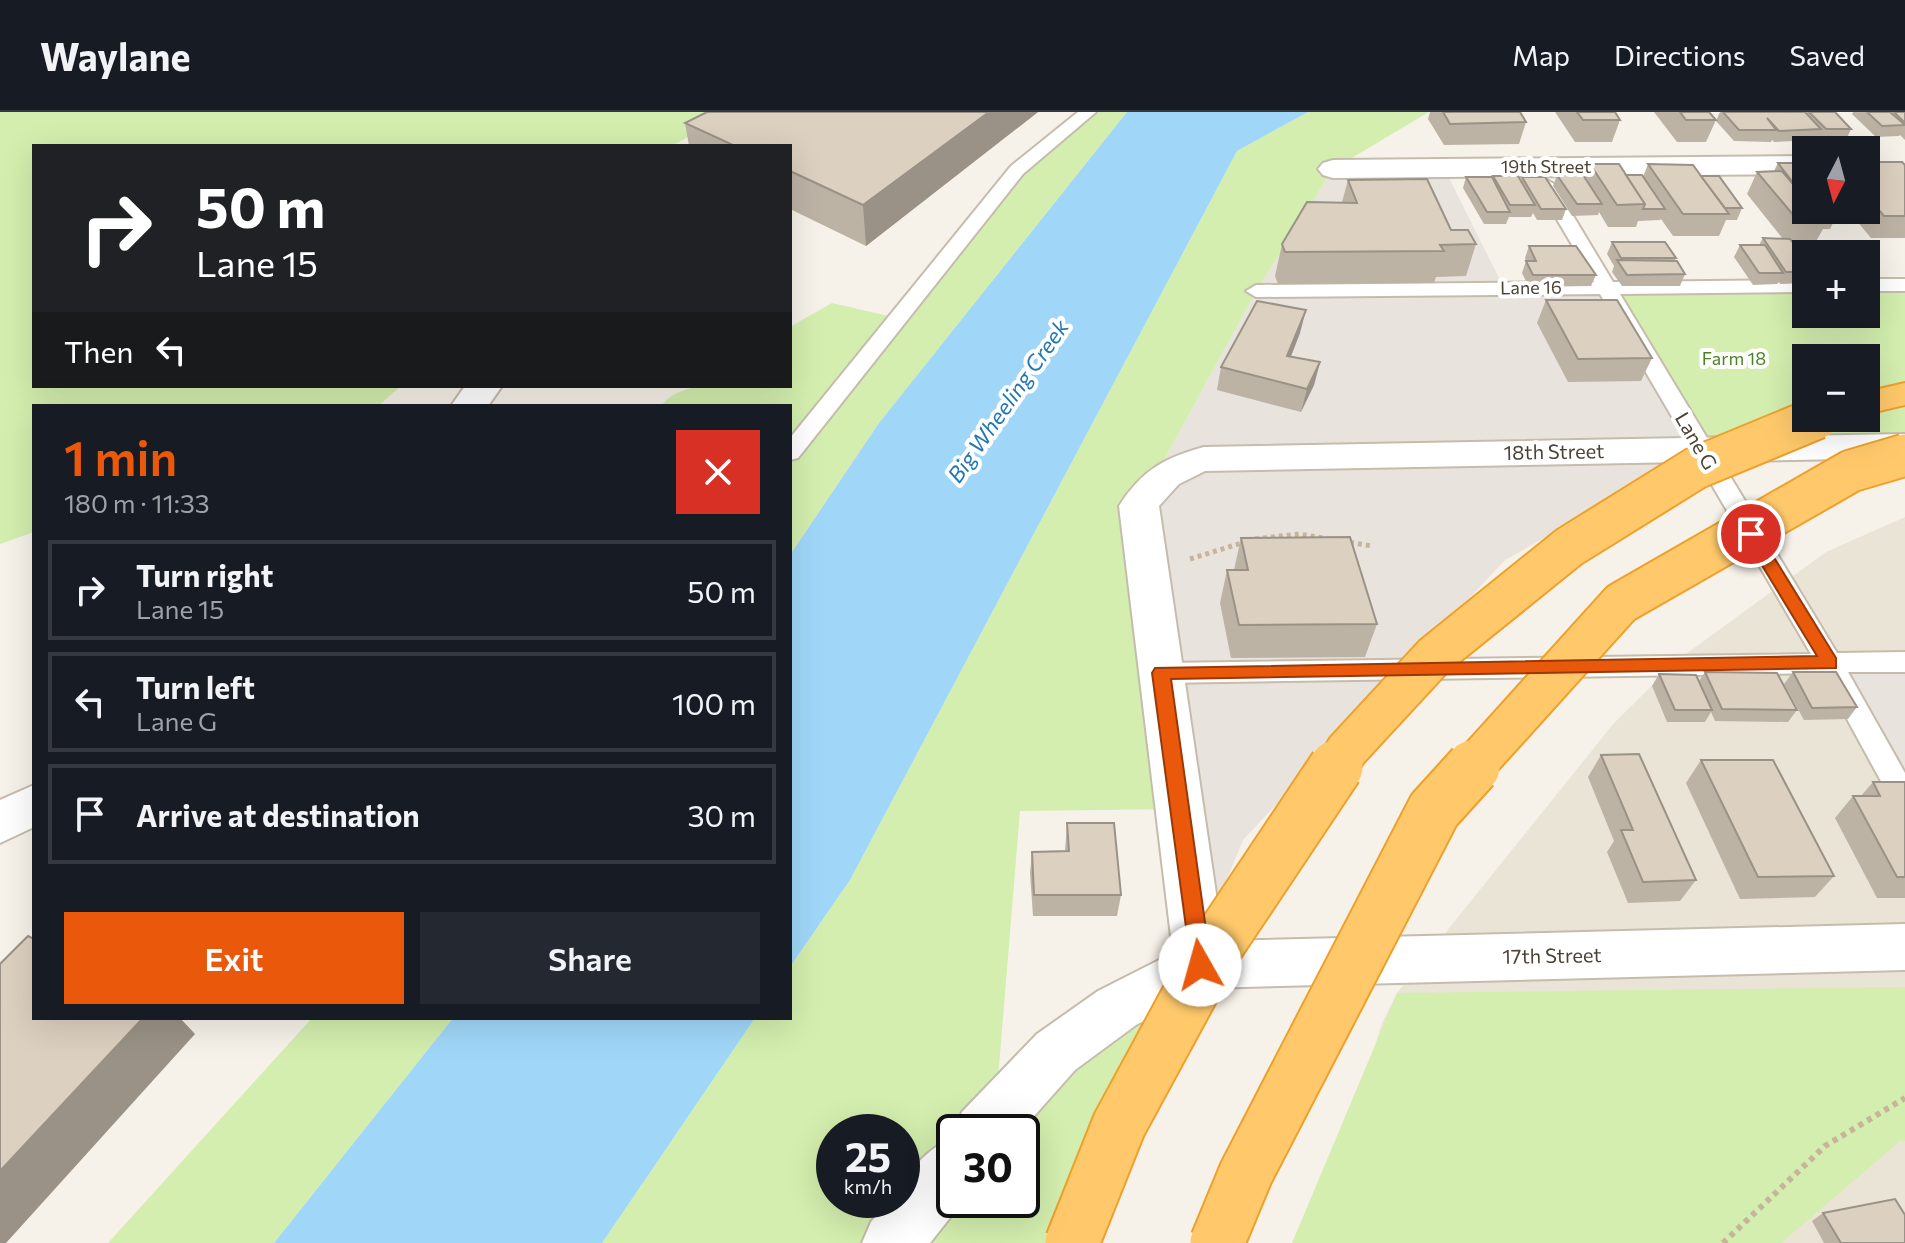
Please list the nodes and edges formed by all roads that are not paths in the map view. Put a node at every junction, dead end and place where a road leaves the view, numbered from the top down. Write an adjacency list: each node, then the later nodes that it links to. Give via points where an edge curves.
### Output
1 (1088, 112): 15 (lane, via 1017,170)
2 (1792, 165): 3 (street, 19th Street)
3 (1535, 167): 4 (street, 19th Street); 8 (lane, Lane G)
4 (1333, 169)
5 (1880, 285): 6 (lane)
6 (1905, 285)
7 (1792, 286): 8 (lane, Lane 16)
8 (1607, 287): 9 (lane, Lane 16); 14 (lane, Lane G)
9 (1256, 291)
10 (1905, 394): 11 (highway)
11 (1880, 400)
12 (1792, 428): 28 (highway, bridge, via 1696,468 1569,547 1434,656 1347,750 1215,948 1119,1125)
13 (1905, 446): 14 (street, 18th Street)
14 (1701, 450): 18 (lane, Lane G); 19 (street, 18th Street, via 1204,459 1173,467 1150,486 1139,506)
15 (792, 451)
16 (1905, 455): 29 (highway, bridge, via 1851,471 1621,603 1434,810 1246,1173)
17 (1905, 662): 18 (lane)
18 (1830, 663): 19 (lane); 20 (lane, Lane G)
19 (1161, 673): 24 (street, 18th Street)
20 (1905, 799)
21 (32, 805): 22 (street)
22 (0, 823)
23 (1905, 947): 24 (street, 17th Street)
24 (1200, 965): 25 (street, via 1117,1008 1056,1052)
25 (999, 1114)
26 (936, 1188): 27 (street)
27 (892, 1243)
28 (1072, 1243)
29 (1217, 1243)

